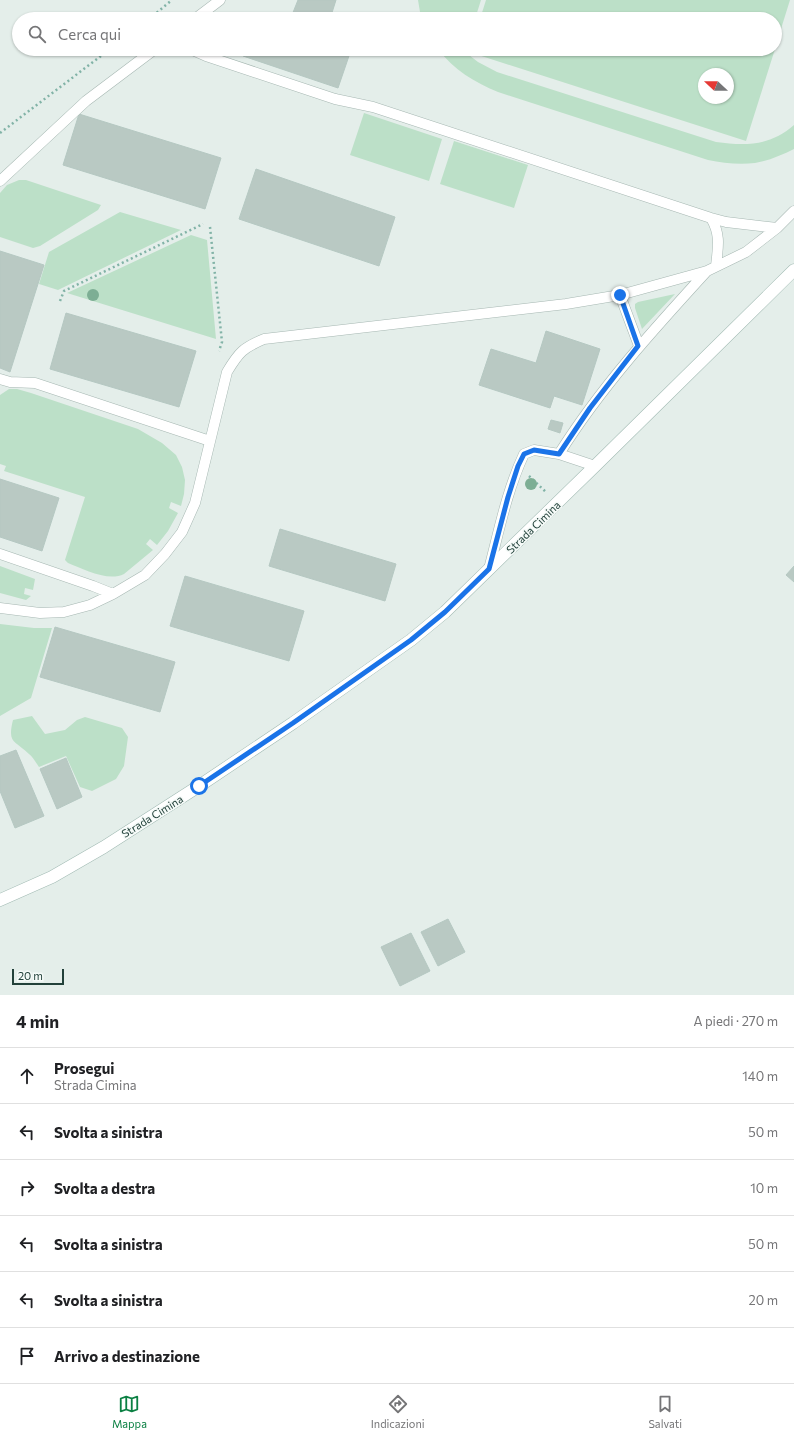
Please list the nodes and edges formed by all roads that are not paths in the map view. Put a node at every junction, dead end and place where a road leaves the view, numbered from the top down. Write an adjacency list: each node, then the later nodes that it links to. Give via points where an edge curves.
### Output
1 (220, 0): 2 (lane)
2 (204, 12)
3 (146, 56): 5 (lane, via 86,101)
4 (206, 56): 7 (lane, via 335,98 373,107)
5 (0, 181)
6 (794, 211): 8 (lane)
7 (711, 218): 8 (lane); 9 (lane, via 719,237)
8 (777, 228): 9 (lane, via 746,252)
9 (716, 266): 11 (lane)
10 (794, 270): 17 (main road, Strada Cimina)
11 (706, 271): 12 (lane); 13 (lane)
12 (620, 295): 13 (lane); 15 (lane, via 566,304 264,339 248,346 236,357 227,372)
13 (638, 346): 16 (lane, via 590,408)
14 (0, 379): 15 (lane, via 35,383)
15 (210, 442): 20 (lane, via 195,503 182,532 145,576)
16 (559, 454): 17 (lane); 19 (lane, via 534,450 524,454 518,466)
17 (595, 466): 19 (main road, Strada Cimina)
18 (0, 554): 20 (lane)
19 (489, 569): 22 (main road, Strada Cimina, via 445,612 411,640 293,723 104,846 52,877)
20 (113, 594): 21 (lane, via 90,605 64,612 40,613)
21 (0, 608)
22 (0, 900)

